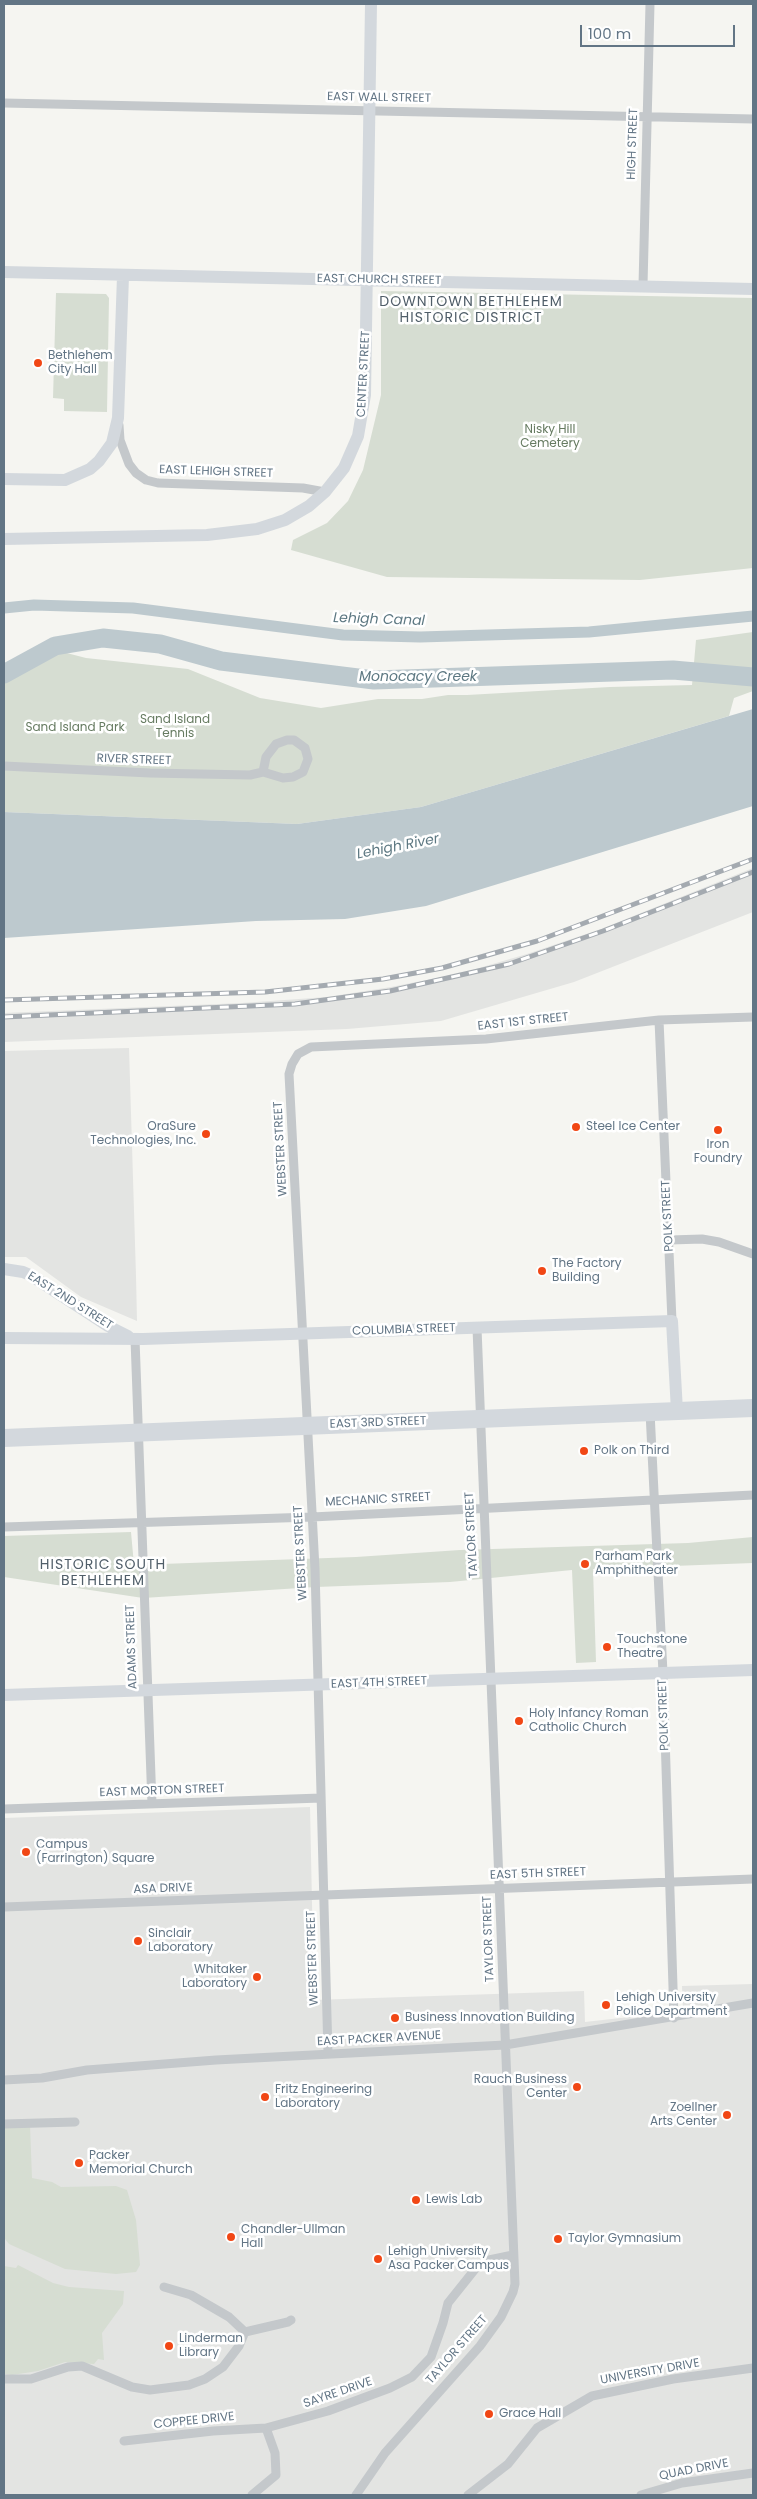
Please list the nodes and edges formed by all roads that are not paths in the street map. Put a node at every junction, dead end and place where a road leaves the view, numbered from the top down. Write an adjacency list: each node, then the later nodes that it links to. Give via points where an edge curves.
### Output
1 (371, 4): 4 (main road, CENTER STREET)
2 (650, 4): 5 (street, HIGH STREET)
3 (4, 103): 4 (street, EAST WALL STREET)
4 (369, 110): 5 (street, EAST WALL STREET); 9 (main road, CENTER STREET)
5 (646, 117): 6 (street, EAST WALL STREET); 10 (street, HIGH STREET)
6 (753, 119)
7 (4, 272): 8 (main road, EAST CHURCH STREET)
8 (123, 276): 9 (main road, EAST CHURCH STREET); 12 (main road)
9 (367, 279): 10 (main road, EAST CHURCH STREET); 14 (main road, CENTER STREET, via 366,377 361,421 348,461)
10 (643, 285): 11 (main road, EAST CHURCH STREET)
11 (753, 289)
12 (118, 418): 13 (main road, via 112,443 90,469 65,480); 14 (street, EAST LEHIGH STREET, via 126,458 132,469 146,480 303,488)
13 (4, 479)
14 (325, 492): 15 (main road, CENTER STREET, via 285,520 243,532)
15 (4, 539)
16 (4, 766): 17 (street, RIVER STREET, via 190,774 250,775)
17 (263, 772): 17 (street, RIVER STREET, via 269,752 282,741 294,740 306,748 308,759 303,772 283,778)
18 (753, 1017): 19 (street, EAST 1ST STREET)
19 (659, 1020): 20 (street, EAST 1ST STREET, via 486,1039 311,1047); 21 (street, POLK STREET)
20 (298, 1054): 26 (street, WEBSTER STREET, via 289,1074)
21 (670, 1240): 22 (street, via 702,1239); 24 (street, POLK STREET)
22 (753, 1254)
23 (4, 1268): 28 (main road, EAST 2ND STREET, via 30,1275 108,1326)
24 (672, 1320): 25 (main road, COLUMBIA STREET); 30 (main road, POLK STREET)
25 (477, 1328): 26 (main road, COLUMBIA STREET); 32 (street, TAYLOR STREET)
26 (303, 1334): 28 (main road, COLUMBIA STREET); 33 (street, WEBSTER STREET)
27 (4, 1338): 28 (main road, COLUMBIA STREET)
28 (135, 1339): 34 (street, ADAMS STREET)
29 (753, 1408): 30 (highway, EAST 3RD STREET)
30 (677, 1411): 31 (highway, EAST 3RD STREET)
31 (650, 1412): 32 (highway, EAST 3RD STREET); 37 (street, POLK STREET)
32 (480, 1419): 33 (highway, EAST 3RD STREET); 38 (street, TAYLOR STREET)
33 (306, 1426): 34 (highway, EAST 3RD STREET); 39 (street, WEBSTER STREET)
34 (138, 1433): 35 (highway, EAST 3RD STREET); 40 (street, ADAMS STREET)
35 (4, 1438)
36 (753, 1495): 37 (street, MECHANIC STREET)
37 (653, 1501): 38 (street, MECHANIC STREET); 43 (street, POLK STREET)
38 (484, 1507): 39 (street, MECHANIC STREET); 44 (street, TAYLOR STREET)
39 (312, 1517): 40 (street, MECHANIC STREET); 45 (street, WEBSTER STREET)
40 (141, 1522): 41 (street, MECHANIC STREET); 46 (street, ADAMS STREET)
41 (4, 1527)
42 (753, 1670): 43 (main road, EAST 4TH STREET)
43 (662, 1673): 44 (main road, EAST 4TH STREET); 52 (street, POLK STREET)
44 (490, 1680): 45 (main road, EAST 4TH STREET); 53 (street, TAYLOR STREET)
45 (318, 1684): 46 (main road, EAST 4TH STREET); 48 (street, WEBSTER STREET)
46 (146, 1690): 47 (main road, EAST 4TH STREET); 49 (street, ADAMS STREET)
47 (4, 1696)
48 (321, 1798): 49 (street, EAST MORTON STREET); 54 (street, WEBSTER STREET)
49 (152, 1804): 50 (street, EAST MORTON STREET)
50 (4, 1809)
51 (753, 1879): 52 (street, EAST 5TH STREET)
52 (670, 1882): 53 (street, EAST 5TH STREET); 57 (street, POLK STREET)
53 (500, 1888): 54 (street, EAST 5TH STREET); 58 (street, TAYLOR STREET)
54 (324, 1895): 55 (street, ASA DRIVE); 59 (street, WEBSTER STREET)
55 (4, 1906)
56 (753, 2003): 57 (street, EAST PACKER AVENUE)
57 (674, 2018): 58 (street, EAST PACKER AVENUE)
58 (505, 2046): 59 (street, EAST PACKER AVENUE); 63 (street, TAYLOR STREET)
59 (328, 2054): 60 (street, EAST PACKER AVENUE, via 87,2070 42,2078)
60 (4, 2080)
61 (75, 2122): 62 (street)
62 (4, 2124)
63 (513, 2255): 69 (street, SAYRE DRIVE, via 483,2262 448,2303 431,2356 412,2377 328,2411); 73 (street, TAYLOR STREET, via 515,2284 502,2317 385,2453)
64 (164, 2287): 66 (street, via 190,2295 229,2317)
65 (291, 2320): 66 (street)
66 (245, 2332): 68 (street, via 239,2346 222,2367 206,2379 189,2385 150,2390 132,2387 82,2366 31,2379)
67 (753, 2368): 74 (street, UNIVERSITY DRIVE, via 673,2379 592,2396 537,2428 508,2464)
68 (4, 2379)
69 (266, 2428): 70 (street, COPPEE DRIVE); 72 (street, via 275,2453 276,2475)
70 (124, 2441)
71 (753, 2473): 75 (street, QUAD DRIVE, via 682,2483)
72 (252, 2495)
73 (356, 2495)
74 (468, 2495)
75 (641, 2495)

